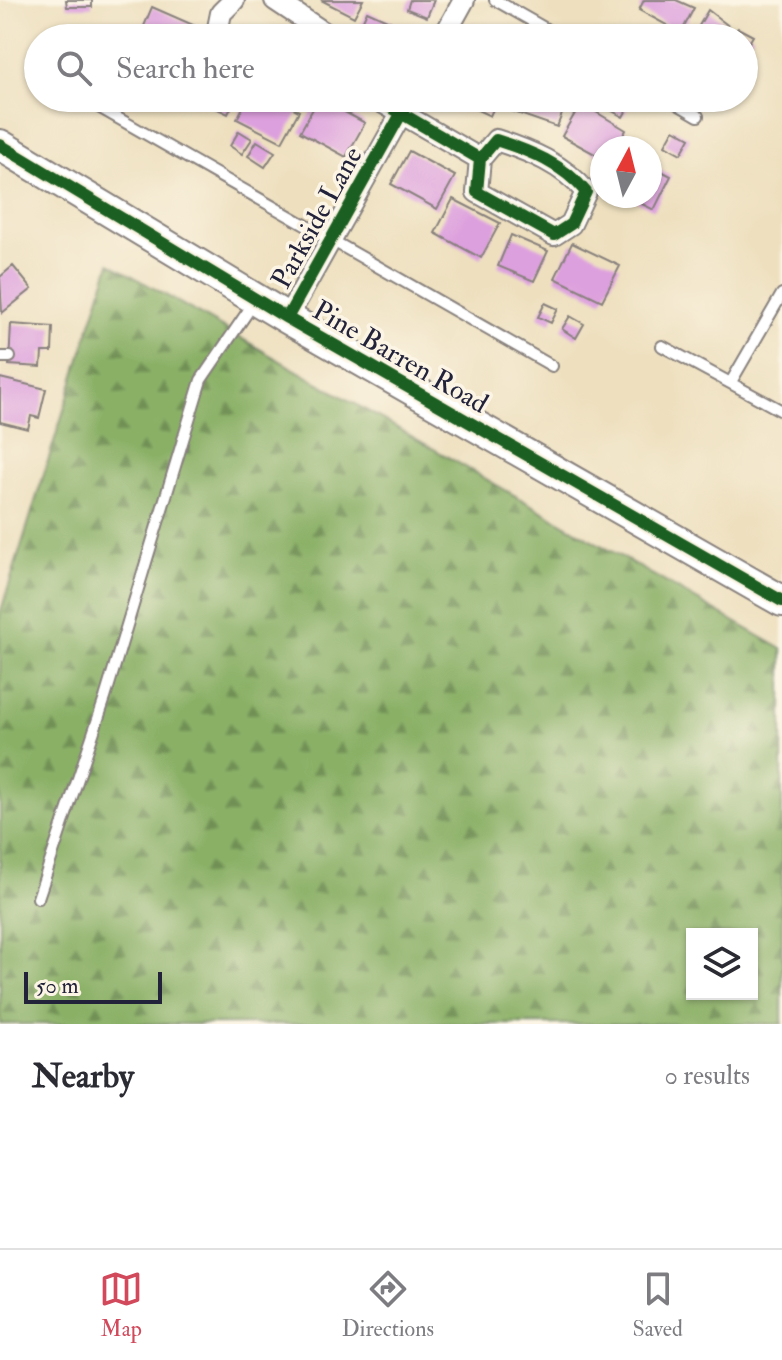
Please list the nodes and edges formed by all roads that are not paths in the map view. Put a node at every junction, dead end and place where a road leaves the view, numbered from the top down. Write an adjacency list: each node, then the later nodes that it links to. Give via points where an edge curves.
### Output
1 (234, 0): 5 (street, via 221,13)
2 (275, 0): 6 (street)
3 (464, 0): 7 (street)
4 (495, 0): 8 (lane)
5 (219, 24)
6 (311, 24)
7 (451, 24)
8 (537, 24)
9 (108, 112): 16 (lane)
10 (402, 112): 16 (street, Parkside Lane)
11 (413, 112): 15 (street)
12 (691, 112): 13 (lane)
13 (698, 116)
14 (0, 145): 18 (main road, Pine Barren Road)
15 (480, 159): 15 (street, via 496,140 571,174 586,192 571,224 554,235 477,192)
16 (332, 237): 19 (street, Parkside Lane); 21 (lane)
17 (782, 294): 22 (lane)
18 (256, 299): 19 (main road, Pine Barren Road); 25 (lane, via 201,380)
19 (287, 318): 24 (main road, Pine Barren Road)
20 (662, 346): 22 (lane)
21 (552, 366)
22 (731, 382): 23 (lane)
23 (782, 411)
24 (782, 601)
25 (38, 898)

